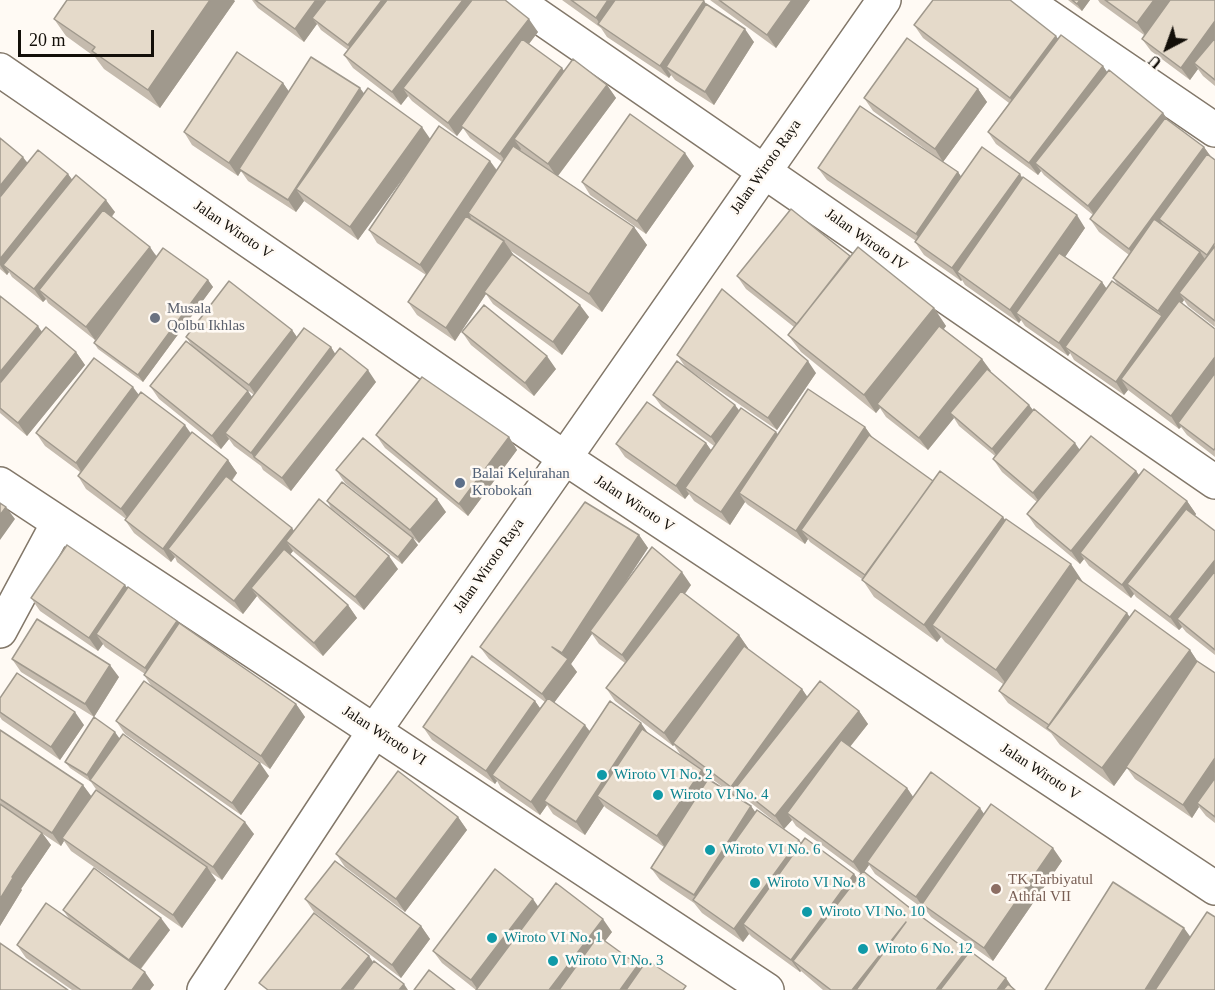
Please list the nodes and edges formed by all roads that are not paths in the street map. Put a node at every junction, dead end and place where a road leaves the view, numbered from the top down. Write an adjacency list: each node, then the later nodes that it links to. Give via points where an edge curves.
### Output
1 (515, 0): 6 (street, Jalan Wiroto IV)
2 (884, 0): 6 (street, Jalan Wiroto Raya)
3 (1024, 0): 5 (street)
4 (0, 70): 7 (street, Jalan Wiroto V)
5 (1215, 130)
6 (764, 170): 7 (street, Jalan Wiroto Raya); 8 (street, Jalan Wiroto IV)
7 (565, 458): 12 (street, Jalan Wiroto Raya); 13 (street, Jalan Wiroto V)
8 (1215, 482)
9 (0, 484): 10 (street, Jalan Wiroto VI)
10 (58, 523): 11 (street); 12 (street, Jalan Wiroto VI)
11 (0, 631)
12 (375, 730): 14 (street, Jalan Wiroto Raya); 15 (street, Jalan Wiroto VI)
13 (1215, 888)
14 (204, 990)
15 (766, 990)

